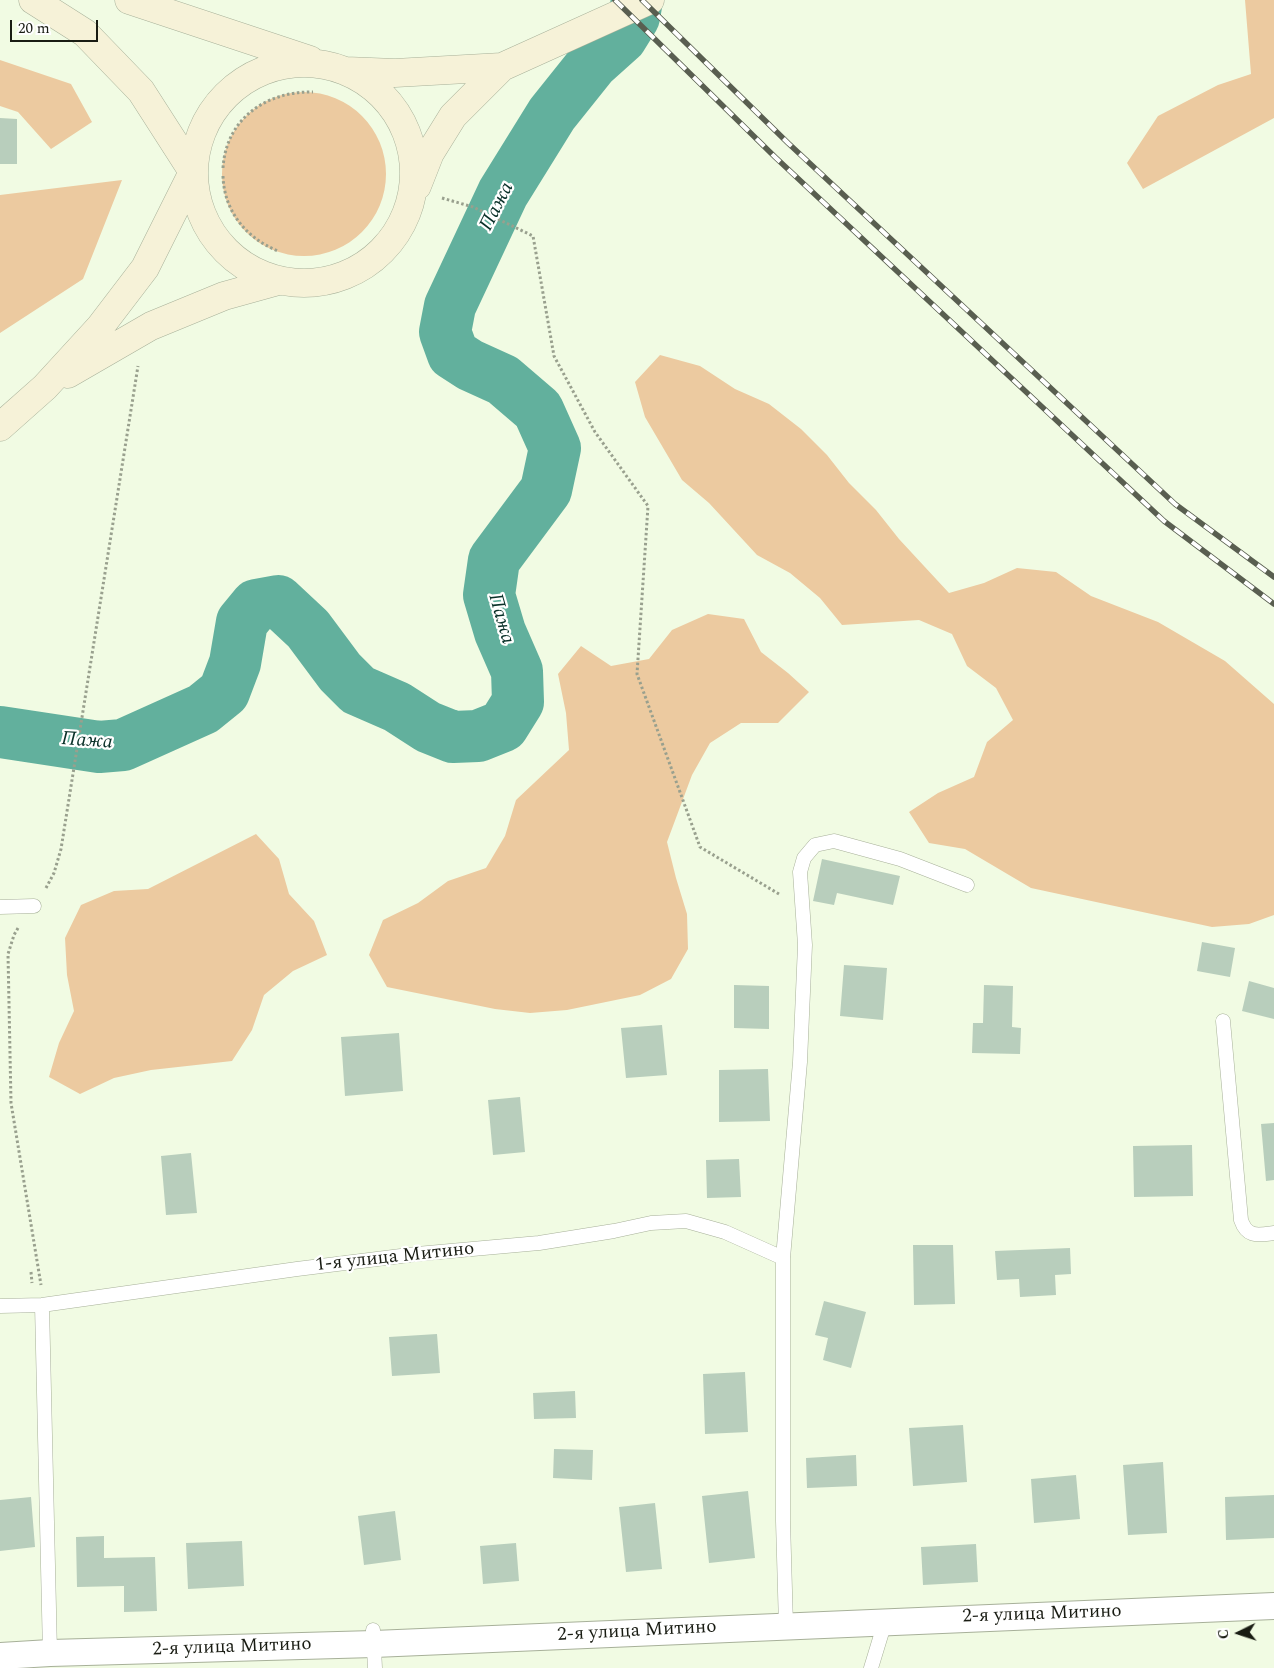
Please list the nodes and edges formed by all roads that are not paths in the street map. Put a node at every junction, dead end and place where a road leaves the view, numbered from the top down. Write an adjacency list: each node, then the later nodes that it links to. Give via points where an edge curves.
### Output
1 (33, 0): 6 (main road, via 85,33 141,91)
2 (129, 0): 4 (main road)
3 (650, 0): 5 (main road)
4 (333, 67): 5 (main road, via 395,73); 6 (main road, via 295,63 263,70 235,87 213,111 198,140); 7 (main road, via 377,91 402,122 414,160)
5 (502, 67): 7 (main road, via 453,116 430,153)
6 (193, 172): 8 (main road, via 199,209 217,242 244,267); 9 (main road, via 145,268 100,327)
7 (411, 199): 8 (main road, via 398,231 376,258 346,276 313,284)
8 (278, 281): 9 (main road, via 224,296 151,326)
9 (45, 387): 10 (main road)
10 (0, 427)
11 (968, 885): 16 (lane, via 900,859 834,841 815,845 804,858 800,872 805,946 800,1062)
12 (34, 906): 13 (lane)
13 (0, 907)
14 (1223, 1021): 15 (lane, via 1240,1220 1250,1233)
15 (1274, 1233)
16 (783, 1258): 17 (lane, 1-я улица Митино, via 725,1232 686,1221 651,1223 539,1243 417,1254); 21 (lane)
17 (42, 1305): 18 (lane, 1-я улица Митино, via 16,1301); 23 (lane)
18 (0, 1306)
19 (1274, 1606): 20 (street, 2-я улица Митино)
20 (885, 1622): 21 (street, 2-я улица Митино); 25 (lane)
21 (786, 1626): 22 (street, 2-я улица Митино)
22 (374, 1647): 23 (street, 2-я улица Митино)
23 (50, 1653): 24 (street, 2-я улица Митино)
24 (0, 1656)
25 (871, 1668)

